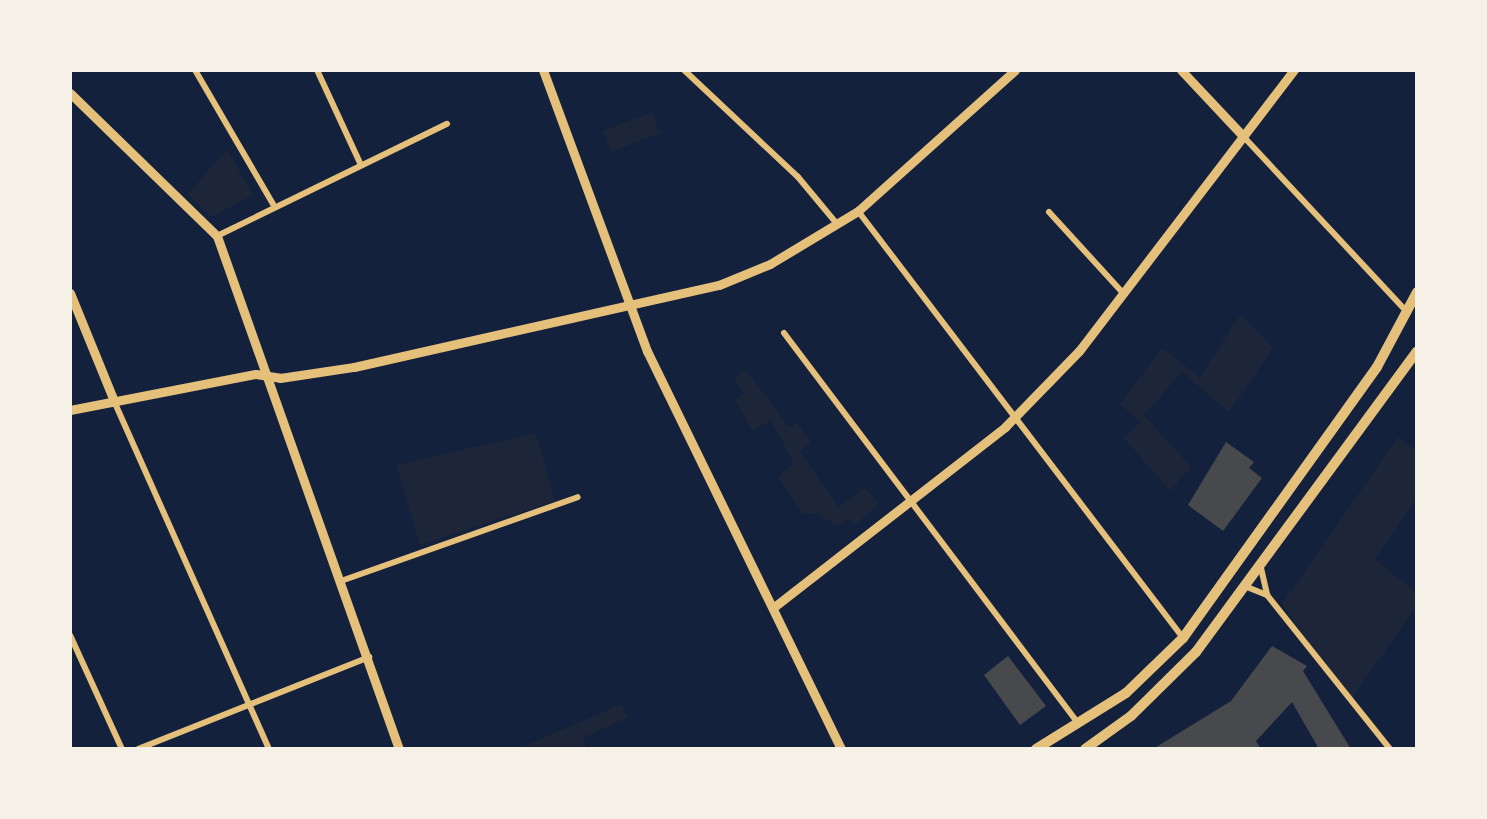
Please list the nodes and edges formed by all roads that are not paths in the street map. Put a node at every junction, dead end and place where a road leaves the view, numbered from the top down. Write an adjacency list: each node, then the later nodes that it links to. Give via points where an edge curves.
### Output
1 (195, 70): 12 (street)
2 (317, 70): 11 (street)
3 (542, 70): 33 (street, via 648,350)
4 (684, 70): 15 (street)
5 (1015, 70): 13 (street)
6 (1180, 70): 10 (street)
7 (1294, 70): 10 (street)
8 (70, 93): 16 (street)
9 (447, 124): 11 (street)
10 (1242, 135): 19 (street); 20 (street)
11 (360, 163): 12 (street)
12 (273, 204): 16 (street)
13 (858, 211): 15 (street); 26 (street)
14 (1049, 212): 19 (street)
15 (836, 224): 23 (street, via 770,264 665,299 354,367)
16 (217, 236): 23 (street)
17 (1417, 292): 20 (main road)
18 (70, 294): 24 (street)
19 (1124, 294): 26 (street)
20 (1407, 312): 35 (main road, via 1302,478)
21 (784, 333): 28 (street)
22 (1417, 350): 29 (main road)
23 (267, 378): 24 (street, via 256,374); 30 (street)
24 (114, 401): 25 (street); 37 (street)
25 (70, 410)
26 (1015, 417): 28 (street); 35 (street)
27 (578, 497): 30 (street)
28 (910, 504): 33 (street); 38 (street)
29 (1261, 568): 31 (main road); 32 (street)
30 (341, 581): 36 (street)
31 (1247, 587): 32 (street); 45 (main road, via 1159,692)
32 (1268, 596): 46 (street)
33 (774, 607): 43 (street)
34 (70, 635): 39 (street)
35 (1183, 638): 38 (main road)
36 (369, 657): 37 (street); 42 (street)
37 (248, 704): 40 (street); 41 (street)
38 (1080, 726): 44 (main road)
39 (122, 749)
40 (138, 749)
41 (269, 749)
42 (399, 749)
43 (840, 749)
44 (1036, 749)
45 (1084, 749)
46 (1390, 749)

